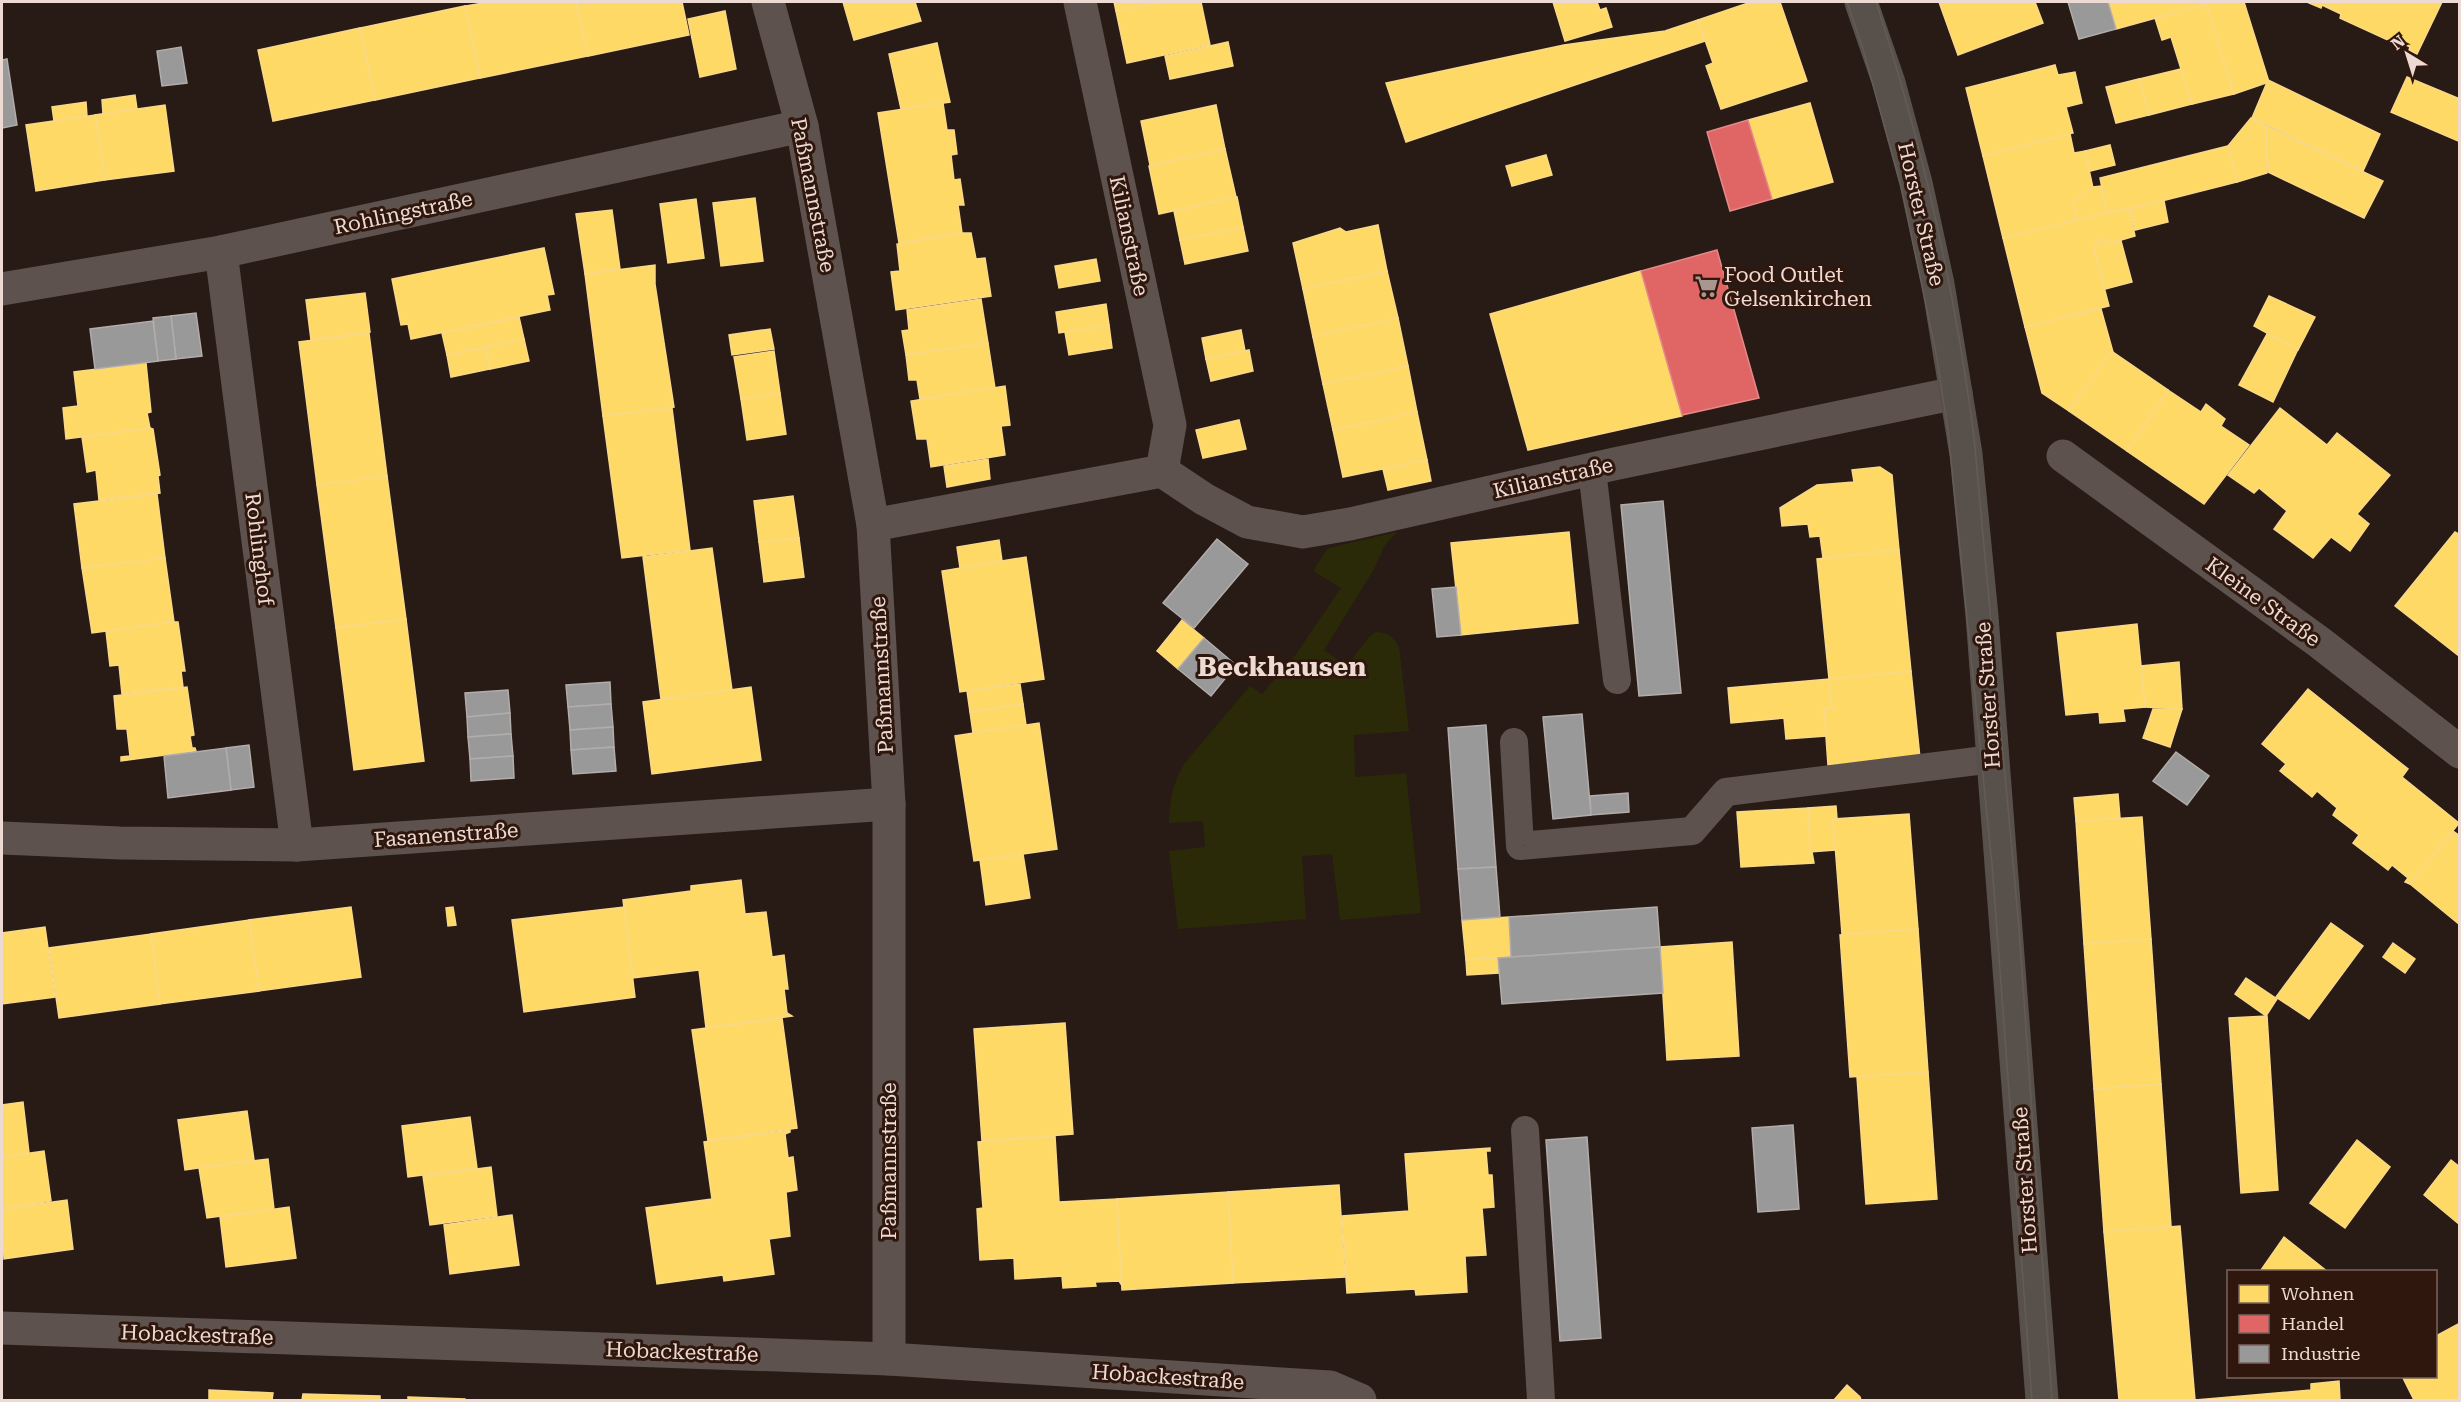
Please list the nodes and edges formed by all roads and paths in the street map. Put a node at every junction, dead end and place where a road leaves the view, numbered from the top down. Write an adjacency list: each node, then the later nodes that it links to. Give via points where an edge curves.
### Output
1 (768, 2): 4 (street, Paßmannstraße)
2 (1080, 2): 10 (street, Kilianstraße, via 1170,425)
3 (1861, 2): 7 (main road, Horster Straße, via 1916,183)
4 (802, 126): 5 (street, Rohlingstraße); 11 (street, Paßmannstraße)
5 (220, 252): 6 (street, Rohlingstraße); 18 (street, Rohlinghof)
6 (2, 290)
7 (1956, 393): 9 (street, Kilianstraße); 15 (main road, Horster Straße, via 1966,454)
8 (2063, 456): 14 (street, Kleine Straße, via 2319,642)
9 (1592, 470): 10 (street, Kilianstraße, via 1303,532 1247,522); 12 (lane)
10 (1162, 471): 11 (street)
11 (873, 525): 16 (street, Paßmannstraße)
12 (1617, 680)
13 (1514, 742): 15 (lane, via 1520,846 1692,831 1726,792)
14 (2460, 752)
15 (1993, 759): 24 (main road, Horster Straße)
16 (889, 804): 18 (street, Fasanenstraße); 21 (street, Paßmannstraße)
17 (2, 838): 18 (street, Fasanenstraße)
18 (297, 845)
19 (1525, 1130): 23 (lane)
20 (2, 1328): 21 (street, Hobackestraße)
21 (889, 1359): 22 (street, Hobackestraße, via 1330,1387)
22 (1360, 1401)
23 (1541, 1401)
24 (2042, 1401)

